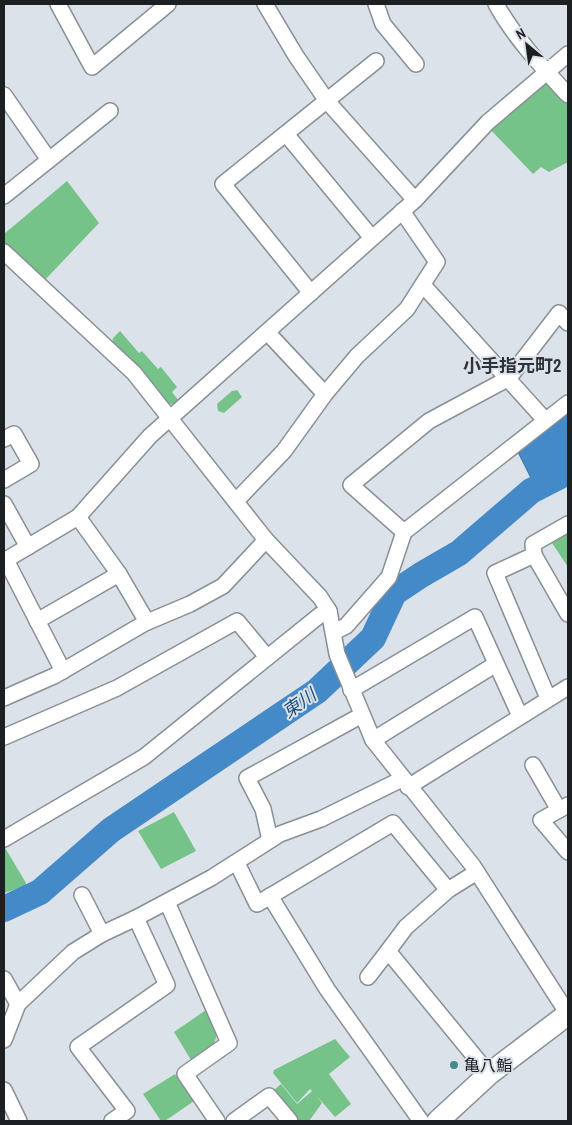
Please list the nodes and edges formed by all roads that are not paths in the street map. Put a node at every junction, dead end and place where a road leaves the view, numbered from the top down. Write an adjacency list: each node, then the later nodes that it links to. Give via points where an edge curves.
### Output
1 (58, 4): 2 (street, via 92,66)
2 (168, 4)
3 (266, 4): 12 (street)
4 (376, 4): 8 (street, via 383,24)
5 (496, 4): 9 (street)
6 (568, 54): 9 (street)
7 (376, 61): 12 (street)
8 (416, 64)
9 (546, 72): 11 (street); 17 (street, via 488,122)
10 (4, 95): 15 (street)
11 (568, 95)
12 (327, 101): 14 (street); 17 (street)
13 (110, 111): 15 (street)
14 (286, 134): 19 (street); 22 (street, via 223,184)
15 (49, 160): 16 (street)
16 (4, 196)
17 (415, 200): 18 (street)
18 (402, 211): 19 (street); 21 (street, via 437,262)
19 (372, 238): 22 (street)
20 (4, 252): 28 (street, via 134,373)
21 (423, 285): 25 (street); 26 (street, via 407,309 357,356)
22 (311, 293): 24 (street)
23 (568, 323): 25 (street, via 559,313)
24 (267, 332): 26 (street); 28 (street)
25 (509, 378): 29 (street); 36 (street, via 429,421 351,485)
26 (324, 394): 32 (street, via 284,451)
27 (568, 403): 29 (street)
28 (172, 418): 32 (street); 34 (street, via 150,436)
29 (545, 420): 36 (street)
30 (4, 439): 31 (street, via 14,434 31,464)
31 (4, 480)
32 (236, 501): 37 (street)
33 (4, 504): 38 (street)
34 (78, 517): 38 (street); 41 (street)
35 (568, 524): 39 (street, via 534,544)
36 (404, 532): 46 (street, via 388,577 346,626)
37 (266, 540): 42 (street, via 320,597); 45 (street, via 223,586)
38 (28, 547): 40 (street)
39 (534, 555): 43 (street); 53 (street, via 495,573)
40 (5, 561): 44 (street)
41 (119, 574): 44 (street); 45 (street)
42 (329, 611): 46 (street); 47 (street)
43 (568, 614)
44 (37, 621): 49 (street)
45 (147, 622): 49 (street)
46 (334, 632): 51 (street, via 337,654)
47 (267, 657): 56 (street, via 237,621 117,688); 61 (street, via 144,757)
48 (496, 664): 51 (street, via 474,617); 55 (street); 57 (street)
49 (63, 671): 52 (street)
50 (568, 687): 53 (street)
51 (351, 690): 54 (street)
52 (4, 698)
53 (548, 698): 55 (street)
54 (362, 714): 57 (street); 62 (street, via 247,778 263,809)
55 (520, 716): 59 (street)
56 (4, 737)
57 (374, 740): 59 (street)
58 (533, 765): 60 (street)
59 (405, 783): 62 (street); 65 (street)
60 (563, 808): 63 (street, via 541,820)
61 (4, 839)
62 (270, 840): 64 (street)
63 (568, 852)
64 (237, 863): 68 (street, via 257,904); 69 (street)
65 (477, 872): 66 (street); 76 (street)
66 (448, 890): 68 (street, via 393,823); 72 (street, via 406,927)
67 (82, 895): 71 (street)
68 (270, 896): 85 (street, via 328,989)
69 (167, 902): 70 (street); 82 (street, via 229,1043 185,1074)
70 (136, 918): 71 (street); 81 (street, via 167,985 78,1047 127,1111)
71 (102, 934): 75 (street, via 66,958)
72 (388, 952): 73 (street); 78 (street)
73 (368, 976)
74 (4, 979): 75 (street)
75 (18, 1004): 77 (street)
76 (568, 1014): 78 (main road)
77 (4, 1040)
78 (489, 1074): 86 (main road)
79 (4, 1090): 80 (street)
80 (19, 1121)
81 (112, 1121)
82 (217, 1121)
83 (234, 1121): 84 (street, via 269,1096)
84 (290, 1121)
85 (421, 1121)
86 (438, 1121)

